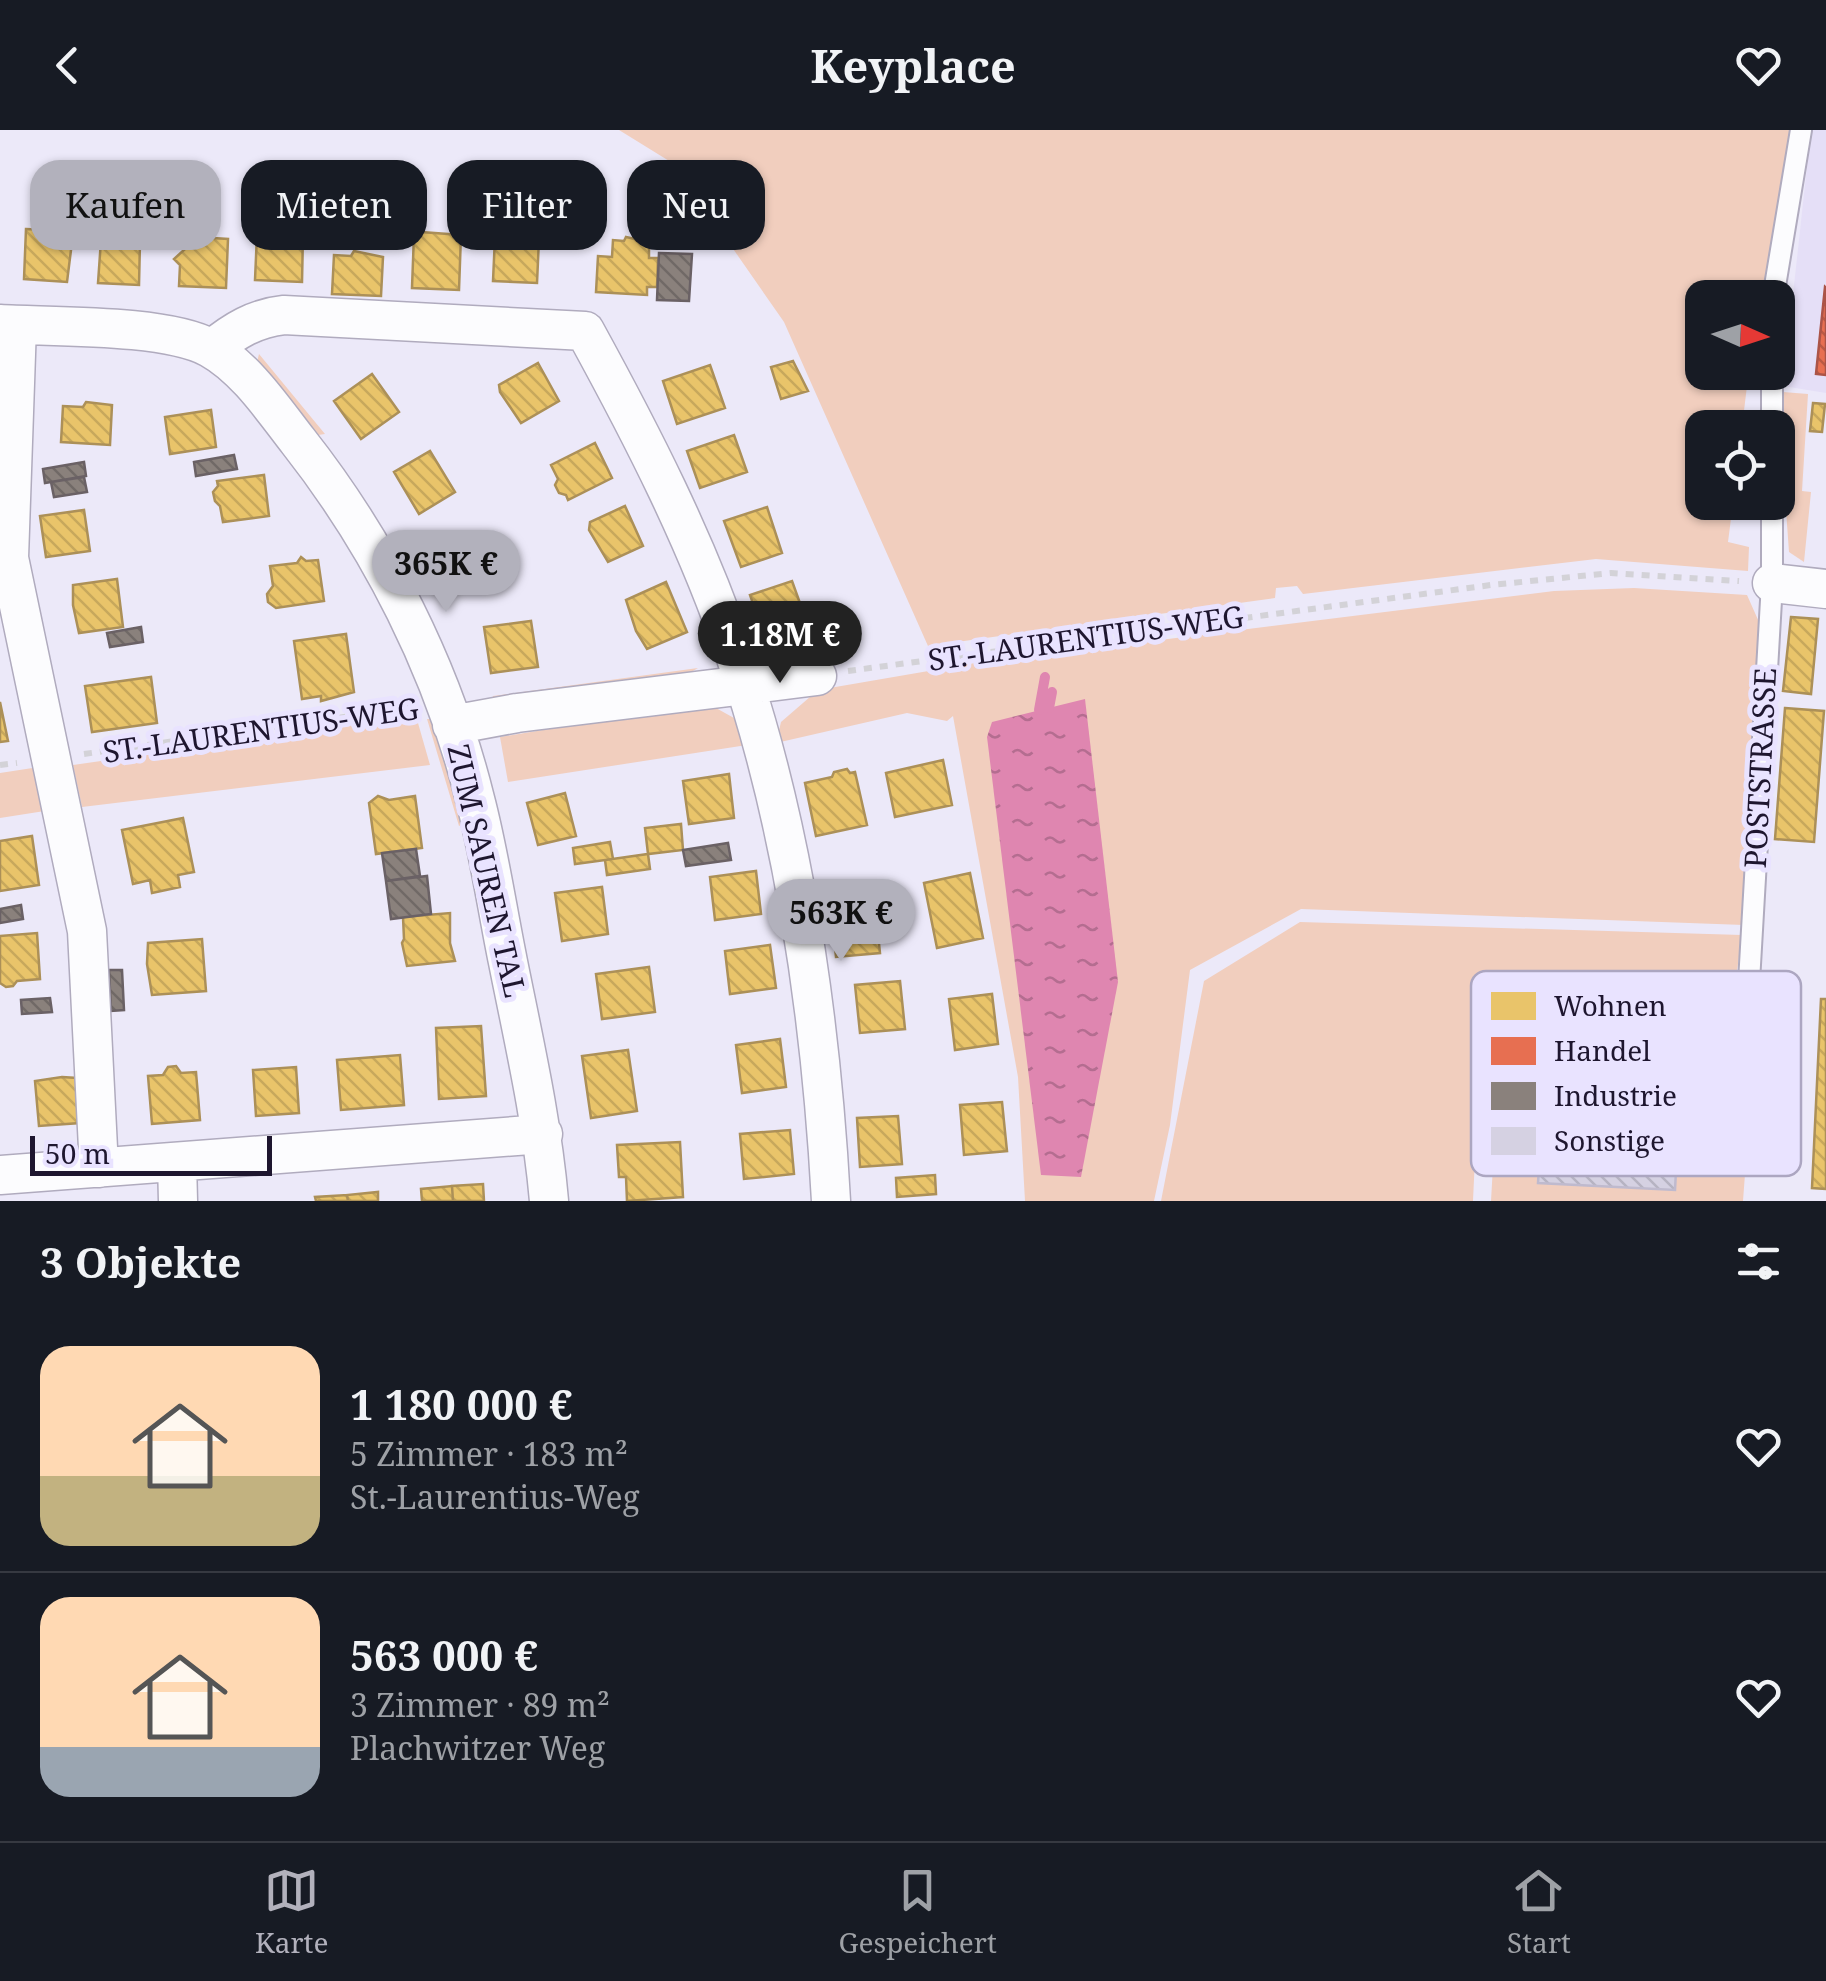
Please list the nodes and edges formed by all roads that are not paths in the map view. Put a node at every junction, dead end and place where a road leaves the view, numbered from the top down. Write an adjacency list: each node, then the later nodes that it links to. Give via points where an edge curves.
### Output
1 (1802, 130): 2 (lane)
2 (1776, 280)
3 (8, 325): 4 (street, ZUM SAUREN TAL, via 157,333); 14 (street, via 8,558 87,931)
4 (212, 349): 9 (street, via 237,329 284,314 584,331 685,528); 10 (street, ZUM SAUREN TAL, via 274,410 336,488 417,634)
5 (1772, 520): 6 (lane, POSTSTRASSE)
6 (1772, 582): 7 (street); 11 (lane, POSTSTRASSE)
7 (1826, 589)
8 (817, 676): 9 (street, ST.-LAURENTIUS-WEG)
9 (744, 684): 10 (street, ST.-LAURENTIUS-WEG); 18 (street, via 790,861 825,1086)
10 (452, 725): 12 (street, ZUM SAUREN TAL, via 475,797)
11 (1750, 971)
12 (543, 1134): 13 (street); 17 (street, ZUM SAUREN TAL)
13 (177, 1162): 14 (street); 16 (street)
14 (99, 1168): 15 (street)
15 (0, 1175)
16 (178, 1201)
17 (549, 1201)
18 (831, 1201)

